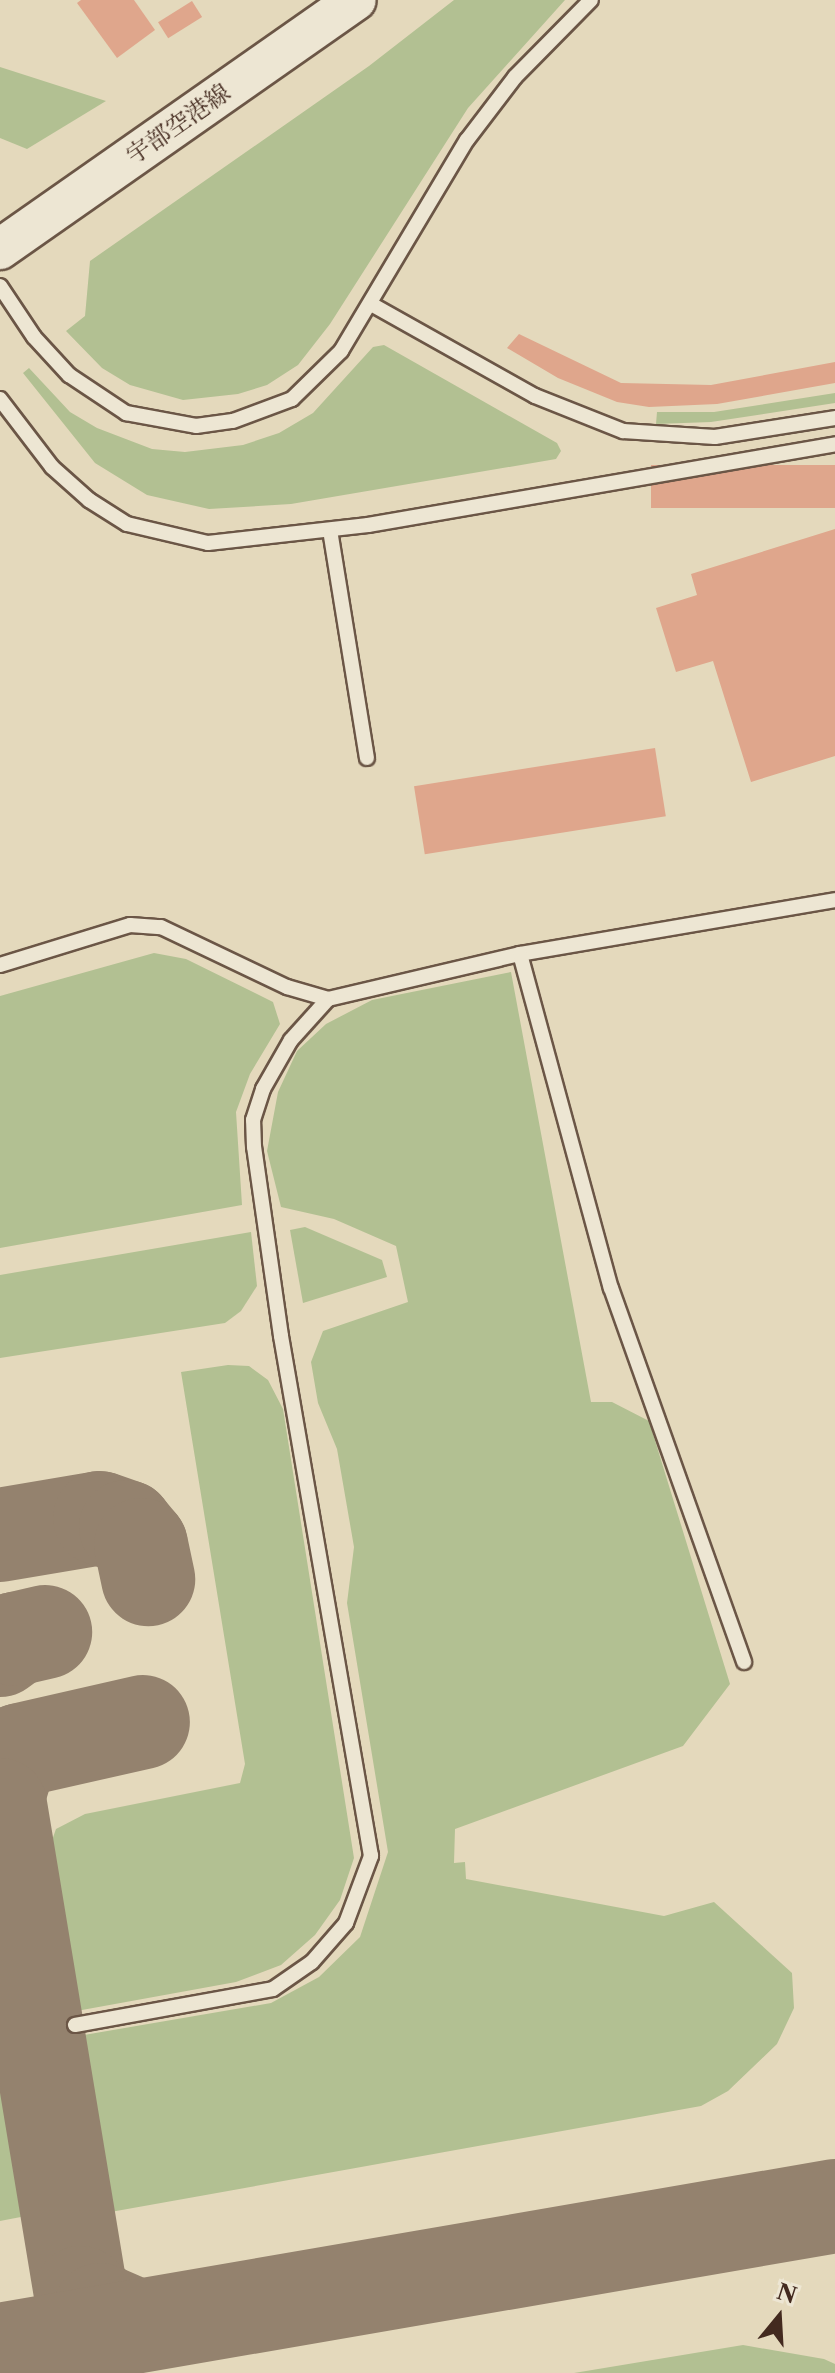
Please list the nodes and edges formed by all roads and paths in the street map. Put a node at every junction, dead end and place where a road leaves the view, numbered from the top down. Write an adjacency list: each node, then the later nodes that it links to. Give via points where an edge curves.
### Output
1 (356, 0): 3 (main road, 宇部空港線)
2 (591, 0): 5 (lane, via 515,77 467,140)
3 (0, 249)
4 (0, 286): 5 (lane, via 34,337 96,397 156,422 196,426 233,421 292,399 341,351)
5 (371, 304): 7 (lane, via 535,396 623,431 715,437)
6 (0, 399): 9 (lane, via 52,467 127,524 208,543)
7 (835, 418)
8 (835, 444): 9 (lane)
9 (330, 530): 10 (lane)
10 (367, 758)
11 (835, 900): 12 (lane)
12 (520, 954): 14 (lane); 15 (lane, via 611,1288)
13 (0, 965): 14 (lane, via 130,925 161,927 287,987)
14 (328, 999): 16 (lane, via 291,1040 263,1089 253,1120 254,1147 281,1336 371,1856 346,1923 312,1962 273,1989)
15 (744, 1662)
16 (75, 2025)

